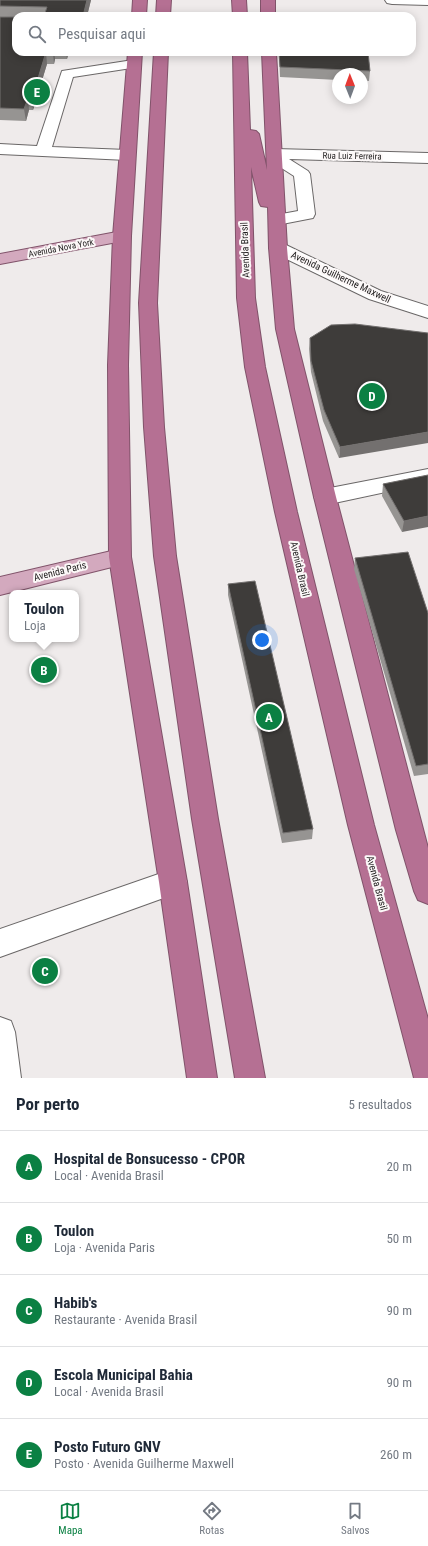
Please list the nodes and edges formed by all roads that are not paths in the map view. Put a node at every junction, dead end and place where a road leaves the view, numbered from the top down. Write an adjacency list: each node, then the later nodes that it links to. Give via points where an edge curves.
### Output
1 (140, 0): 7 (highway)
2 (164, 0): 8 (highway)
3 (239, 0): 9 (highway)
4 (268, 0): 10 (highway)
5 (392, 0): 6 (street)
6 (428, 1)
7 (138, 12)
8 (163, 12)
9 (240, 12)
10 (268, 12)
11 (150, 56): 19 (highway, via 142,128)
12 (161, 56): 38 (highway, via 148,303 154,427 164,541 205,819)
13 (240, 56): 16 (highway, Avenida Brasil)
14 (269, 56): 20 (highway)
15 (134, 58): 18 (street, via 67,74); 19 (highway)
16 (240, 86): 24 (highway); 35 (highway, Avenida Brasil, via 246,298 255,367 286,512 361,825)
17 (0, 149): 18 (street)
18 (43, 151): 19 (street)
19 (128, 155): 23 (highway)
20 (275, 156): 21 (street, Rua Luiz Ferreira); 22 (highway); 22 (street, via 302,174 307,214)
21 (428, 158)
22 (277, 220): 24 (highway)
23 (122, 236): 25 (main road, Avenida Nova York); 29 (highway, via 118,365)
24 (278, 248): 26 (street, Avenida Guilherme Maxwell, via 375,295); 28 (highway, via 285,329)
25 (0, 259)
26 (428, 312)
27 (428, 476): 28 (street)
28 (325, 497): 32 (highway, via 409,830)
29 (120, 557): 30 (main road, Avenida Paris); 31 (highway)
30 (0, 586)
31 (173, 882): 33 (street); 37 (highway)
32 (428, 891)
33 (0, 943)
34 (0, 1032): 36 (street)
35 (428, 1074)
36 (6, 1078)
37 (202, 1078)
38 (250, 1078)

